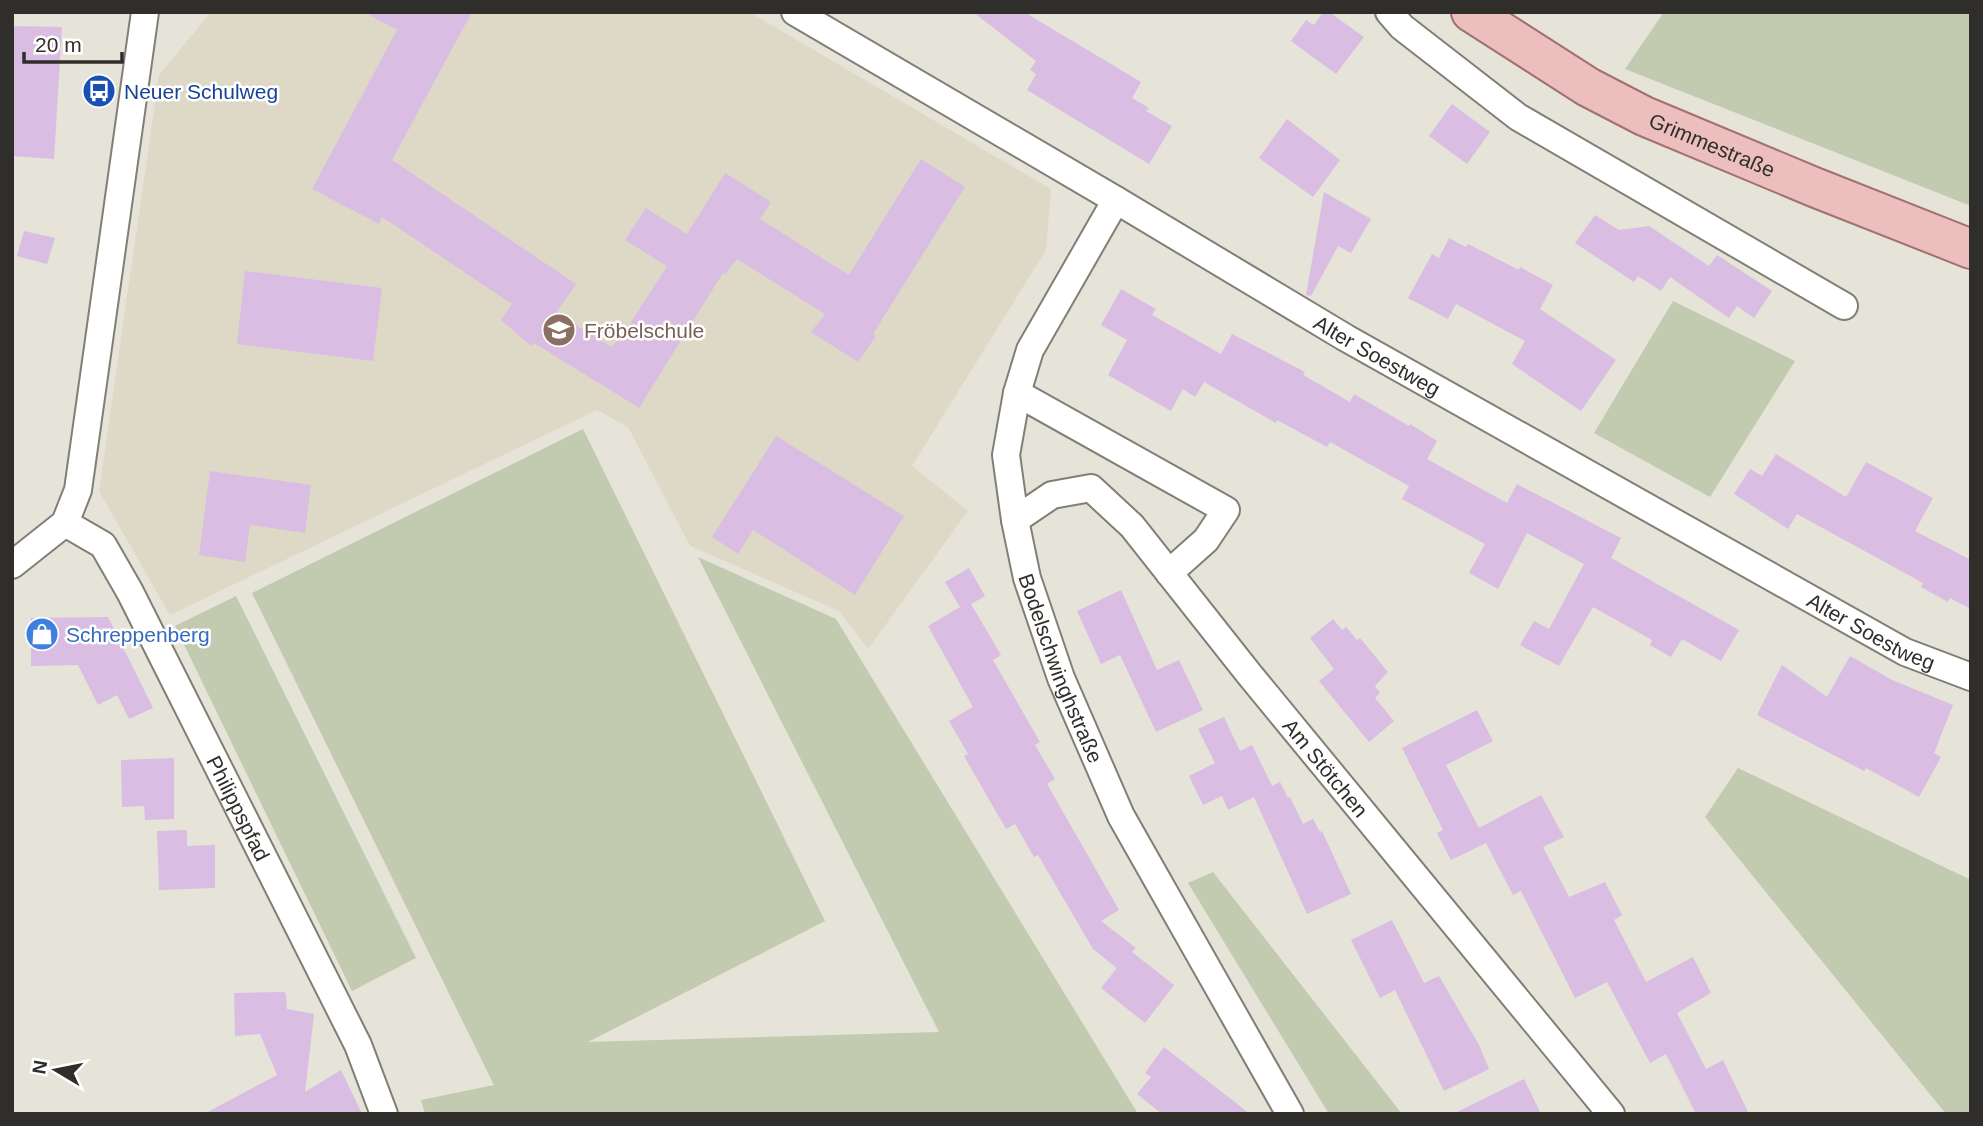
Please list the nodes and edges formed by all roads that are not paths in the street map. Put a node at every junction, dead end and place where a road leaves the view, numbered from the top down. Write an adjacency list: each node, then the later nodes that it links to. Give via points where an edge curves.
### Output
1 (145, 12): 10 (street, via 78,490)
2 (795, 12): 5 (street, Alter Soestweg)
3 (1389, 12): 7 (street, via 1518,117)
4 (1471, 12): 6 (main road, Grimmestraße, via 1588,88 1644,116)
5 (1116, 200): 8 (street, Bodelschwinghstraße, via 1030,350); 13 (street, Alter Soestweg, via 1346,338 1905,652)
6 (1971, 249)
7 (1844, 306)
8 (1017, 393): 9 (street, Bodelschwinghstraße, via 1006,455); 12 (street, via 1226,510 1206,540)
9 (1015, 520): 12 (street, Am Stötchen, via 1052,495 1091,488 1132,526); 15 (street, Bodelschwinghstraße, via 1027,578 1061,678 1121,816)
10 (65, 523): 11 (street); 14 (street, Philippspfad, via 103,545 130,592 358,1045)
11 (12, 565)
12 (1169, 573): 16 (street, Am Stötchen)
13 (1971, 677)
14 (384, 1114)
15 (1290, 1114)
16 (1611, 1114)

